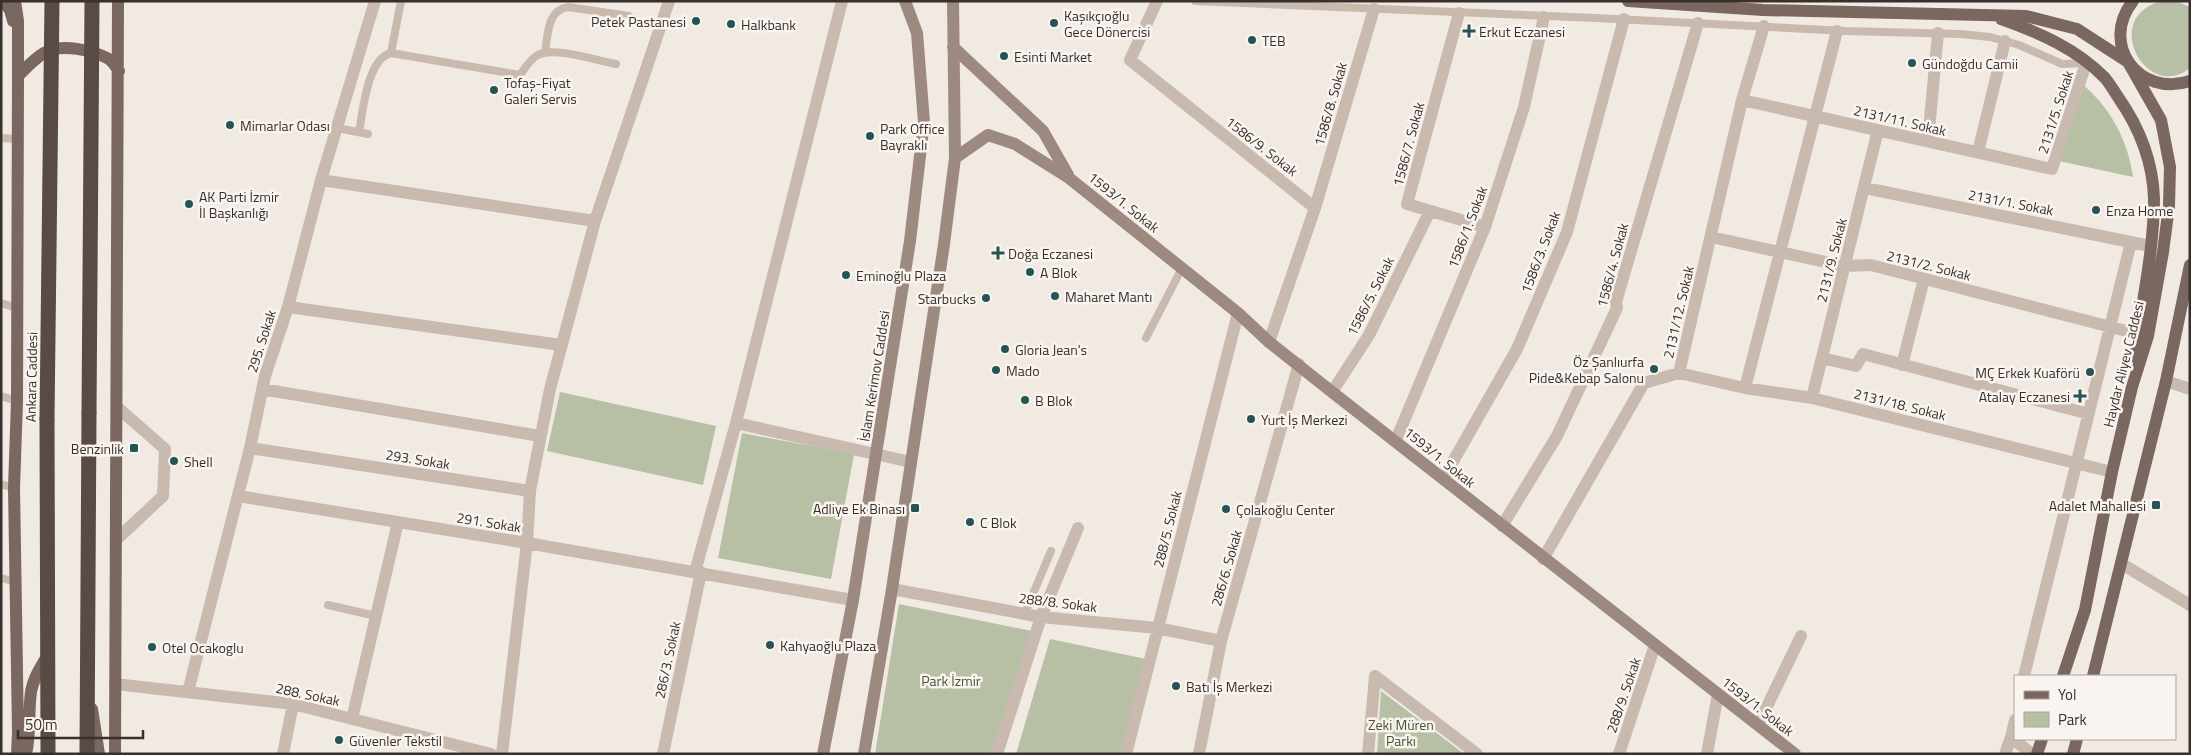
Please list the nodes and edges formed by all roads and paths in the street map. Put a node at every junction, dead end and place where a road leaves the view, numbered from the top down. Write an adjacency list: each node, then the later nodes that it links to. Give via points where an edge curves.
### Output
1 (3, 1): 28 (main road, via 10,10)
2 (15, 1): 28 (main road)
3 (52, 1): 123 (highway, Ankara Caddesi, bridge, via 47,419)
4 (92, 1): 127 (highway, bridge)
5 (118, 1): 34 (main road)
6 (375, 1): 39 (street, 295. Sokak)
7 (401, 1): 30 (lane)
8 (669, 1): 54 (street)
9 (842, 1): 88 (street, 286/3. Sokak)
10 (905, 1): 92 (main road, İslam Kerimov Caddesi, via 917,33 924,122 910,242)
11 (954, 1): 27 (main road)
12 (1157, 1): 52 (street, 1586/9. Sokak, via 1130,60)
13 (1195, 1): 16 (lane)
14 (1628, 1): 19 (main road, via 1763,10)
15 (2132, 1): 31 (main road, via 2123,17 2120,33)
16 (1374, 8): 17 (lane); 52 (street, 1586/8. Sokak)
17 (1459, 13): 20 (lane); 53 (street, 1586/7. Sokak, via 1407,204)
18 (629, 16): 29 (lane, via 562,8 551,18)
19 (1991, 16): 31 (main road, via 2026,16 2077,28); 33 (main road, via 2036,32 2072,52)
20 (1544, 17): 21 (lane); 55 (street, 1586/1. Sokak, via 1524,107)
21 (1624, 19): 22 (lane); 96 (street, 1586/3. Sokak, via 1567,232 1517,349)
22 (1698, 23): 23 (lane); 102 (street, 1586/4. Sokak, via 1616,302 1618,308 1557,436)
23 (1764, 26): 24 (lane); 37 (street, 2131/12. Sokak)
24 (1837, 31): 25 (lane); 38 (street)
25 (1938, 33): 26 (lane); 45 (street)
26 (2005, 41): 33 (lane, via 2062,64); 46 (street)
27 (953, 48): 47 (main road); 49 (main road, 1593/1. Sokak, via 1043,131)
28 (18, 50): 35 (main road)
29 (545, 52): 30 (lane, via 533,59 520,75); 32 (lane)
30 (391, 54): 41 (lane, via 379,59 373,69)
31 (2128, 62): 36 (main road, via 2138,74 2151,81 2165,85); 78 (main road, Haydar Aliyev Caddesi, via 2161,120 2171,186 2148,336)
32 (616, 64)
33 (2086, 64): 48 (street, 2131/5. Sokak); 58 (main road, via 2105,79 2132,116 2147,152 2154,198)
34 (119, 71): 35 (main road, via 111,60 63,48 46,52); 86 (main road)
35 (18, 76): 44 (main road)
36 (2190, 80)
37 (1742, 100): 38 (street, 2131/11. Sokak); 56 (street, 2131/12. Sokak)
38 (1814, 116): 40 (street, 2131/11. Sokak); 59 (street)
39 (337, 128): 41 (lane); 50 (street, 295. Sokak)
40 (1878, 130): 45 (street, 2131/11. Sokak); 51 (street, 2131/9. Sokak)
41 (359, 132): 42 (lane)
42 (368, 134)
43 (1, 138): 44 (lane)
44 (18, 139): 66 (main road)
45 (1928, 141): 46 (street, 2131/11. Sokak)
46 (1978, 152): 48 (street, 2131/11. Sokak)
47 (955, 158): 49 (main road, 1593/1. Sokak, via 988,135 1015,144); 93 (main road)
48 (2052, 169)
49 (1070, 178): 62 (main road, 1593/1. Sokak)
50 (322, 180): 54 (street); 65 (street, 295. Sokak)
51 (1865, 188): 57 (street, 2131/1. Sokak); 61 (street, 2131/9. Sokak)
52 (1315, 208): 71 (street)
53 (1430, 211): 55 (street, 1586/7. Sokak); 82 (street, 1586/5. Sokak, via 1369,335)
54 (595, 221): 72 (street)
55 (1485, 227): 90 (street, 1586/1. Sokak)
56 (1710, 237): 59 (street, 2131/2. Sokak); 76 (street, 2131/12. Sokak)
57 (2131, 242): 58 (street, 2131/1. Sokak); 68 (street)
58 (2150, 246): 69 (main road)
59 (1779, 254): 61 (street, 2131/2. Sokak); 79 (street)
60 (2190, 265): 77 (main road)
61 (1844, 266): 63 (street, 2131/2. Sokak, via 1871,265); 73 (street, 2131/9. Sokak)
62 (1182, 268): 67 (main road, 1593/1. Sokak); 70 (lane)
63 (1924, 279): 68 (street, 2131/2. Sokak); 75 (street)
64 (1, 303): 66 (lane)
65 (288, 307): 72 (street); 80 (street, 295. Sokak)
66 (17, 308): 85 (main road)
67 (1238, 313): 71 (main road, 1593/1. Sokak); 119 (street, 288/5. Sokak)
68 (2110, 327): 69 (street, 2131/2. Sokak); 87 (street)
69 (2138, 334): 78 (main road)
70 (1146, 338)
71 (1269, 342): 74 (main road, 1593/1. Sokak)
72 (561, 345): 89 (street)
73 (1822, 358): 75 (street, via 1856,366 1863,354); 84 (street, 2131/9. Sokak)
74 (1299, 364): 82 (main road, 1593/1. Sokak); 121 (street, 286/6. Sokak)
75 (1902, 365): 87 (street)
76 (1679, 373): 79 (street, 2131/18. Sokak); 107 (street, 2131/12. Sokak, via 1644,383)
77 (2166, 381): 81 (street); 108 (main road)
78 (2132, 387): 95 (main road, Haydar Aliyev Caddesi)
79 (1745, 388): 84 (street, 2131/18. Sokak)
80 (262, 389): 89 (street); 91 (street, 295. Sokak)
81 (2190, 389)
82 (1332, 392): 90 (main road, 1593/1. Sokak)
83 (1, 396): 85 (lane)
84 (1812, 398): 94 (street, 2131/18. Sokak)
85 (16, 401): 98 (main road)
86 (117, 407): 104 (main road); 104 (street, via 165,449 163,496)
87 (2089, 414): 94 (street)
88 (736, 422): 92 (street); 109 (street, 286/3. Sokak)
89 (540, 436): 99 (street)
90 (1396, 440): 96 (main road, 1593/1. Sokak)
91 (250, 448): 99 (street, 293. Sokak); 100 (street, 295. Sokak)
92 (876, 454): 93 (street); 113 (main road, İslam Kerimov Caddesi)
93 (911, 462): 112 (main road)
94 (2076, 464): 95 (street, 2131/18. Sokak); 124 (street)
95 (2112, 472): 125 (main road, Haydar Aliyev Caddesi, via 2085,610)
96 (1443, 479): 102 (main road, 1593/1. Sokak)
97 (1, 484): 98 (lane)
98 (14, 488): 111 (main road)
99 (530, 491): 105 (street)
100 (238, 496): 101 (street, 291. Sokak); 129 (street, 295. Sokak)
101 (398, 522): 105 (street, 291. Sokak); 117 (street)
102 (1502, 526): 107 (main road, 1593/1. Sokak)
103 (1078, 528): 118 (street)
104 (116, 540): 128 (main road)
105 (527, 543): 109 (street); 150 (street, 291. Sokak)
106 (1051, 551): 116 (lane)
107 (1543, 558): 122 (main road, 1593/1. Sokak)
108 (2122, 564): 115 (street); 126 (main road)
109 (698, 572): 113 (street); 151 (street, 286/3. Sokak)
110 (1, 578): 111 (lane)
111 (16, 582): 142 (main road)
112 (892, 589): 116 (street, 288/8. Sokak); 153 (main road)
113 (853, 600): 152 (main road, İslam Kerimov Caddesi)
114 (328, 604): 117 (lane)
115 (2190, 605)
116 (1025, 614): 118 (street, 288/8. Sokak)
117 (376, 616): 132 (street)
118 (1041, 617): 119 (street, 288/8. Sokak); 154 (street)
119 (1157, 628): 121 (street, 288/8. Sokak); 155 (street, 288/5. Sokak)
120 (1801, 636): 134 (street)
121 (1221, 641): 156 (street, 286/6. Sokak)
122 (1655, 646): 130 (main road, 1593/1. Sokak); 159 (street, 288/9. Sokak)
123 (49, 653): 143 (main road, via 31,692 31,726); 144 (highway, Ankara Caddesi)
124 (2024, 675)
125 (2063, 675)
126 (2093, 675)
127 (88, 677): 145 (highway); 146 (main road)
128 (115, 684): 129 (street, 288. Sokak); 147 (main road)
129 (188, 692): 131 (street, 288. Sokak)
130 (1718, 694): 134 (main road, 1593/1. Sokak); 160 (street)
131 (293, 704): 132 (street, 288. Sokak); 148 (street)
132 (352, 718): 149 (street, 288. Sokak)
133 (2014, 724): 135 (street)
134 (1758, 725): 140 (main road, 1593/1. Sokak)
135 (2011, 737): 136 (street); 161 (street)
136 (2014, 739)
137 (2015, 740): 162 (street)
138 (2042, 740): 163 (main road)
139 (2076, 740): 141 (main road)
140 (1794, 753)
141 (2073, 753)
142 (17, 754)
143 (26, 754)
144 (48, 754)
145 (87, 754)
146 (99, 754)
147 (115, 754)
148 (283, 754)
149 (491, 754)
150 (502, 754)
151 (663, 754)
152 (823, 754)
153 (864, 754)
154 (997, 754)
155 (1126, 754)
156 (1199, 754)
157 (1368, 754): 158 (street, via 1375,676)
158 (1477, 754)
159 (1619, 754)
160 (1707, 754)
161 (2004, 754)
162 (2032, 754)
163 (2037, 754)

